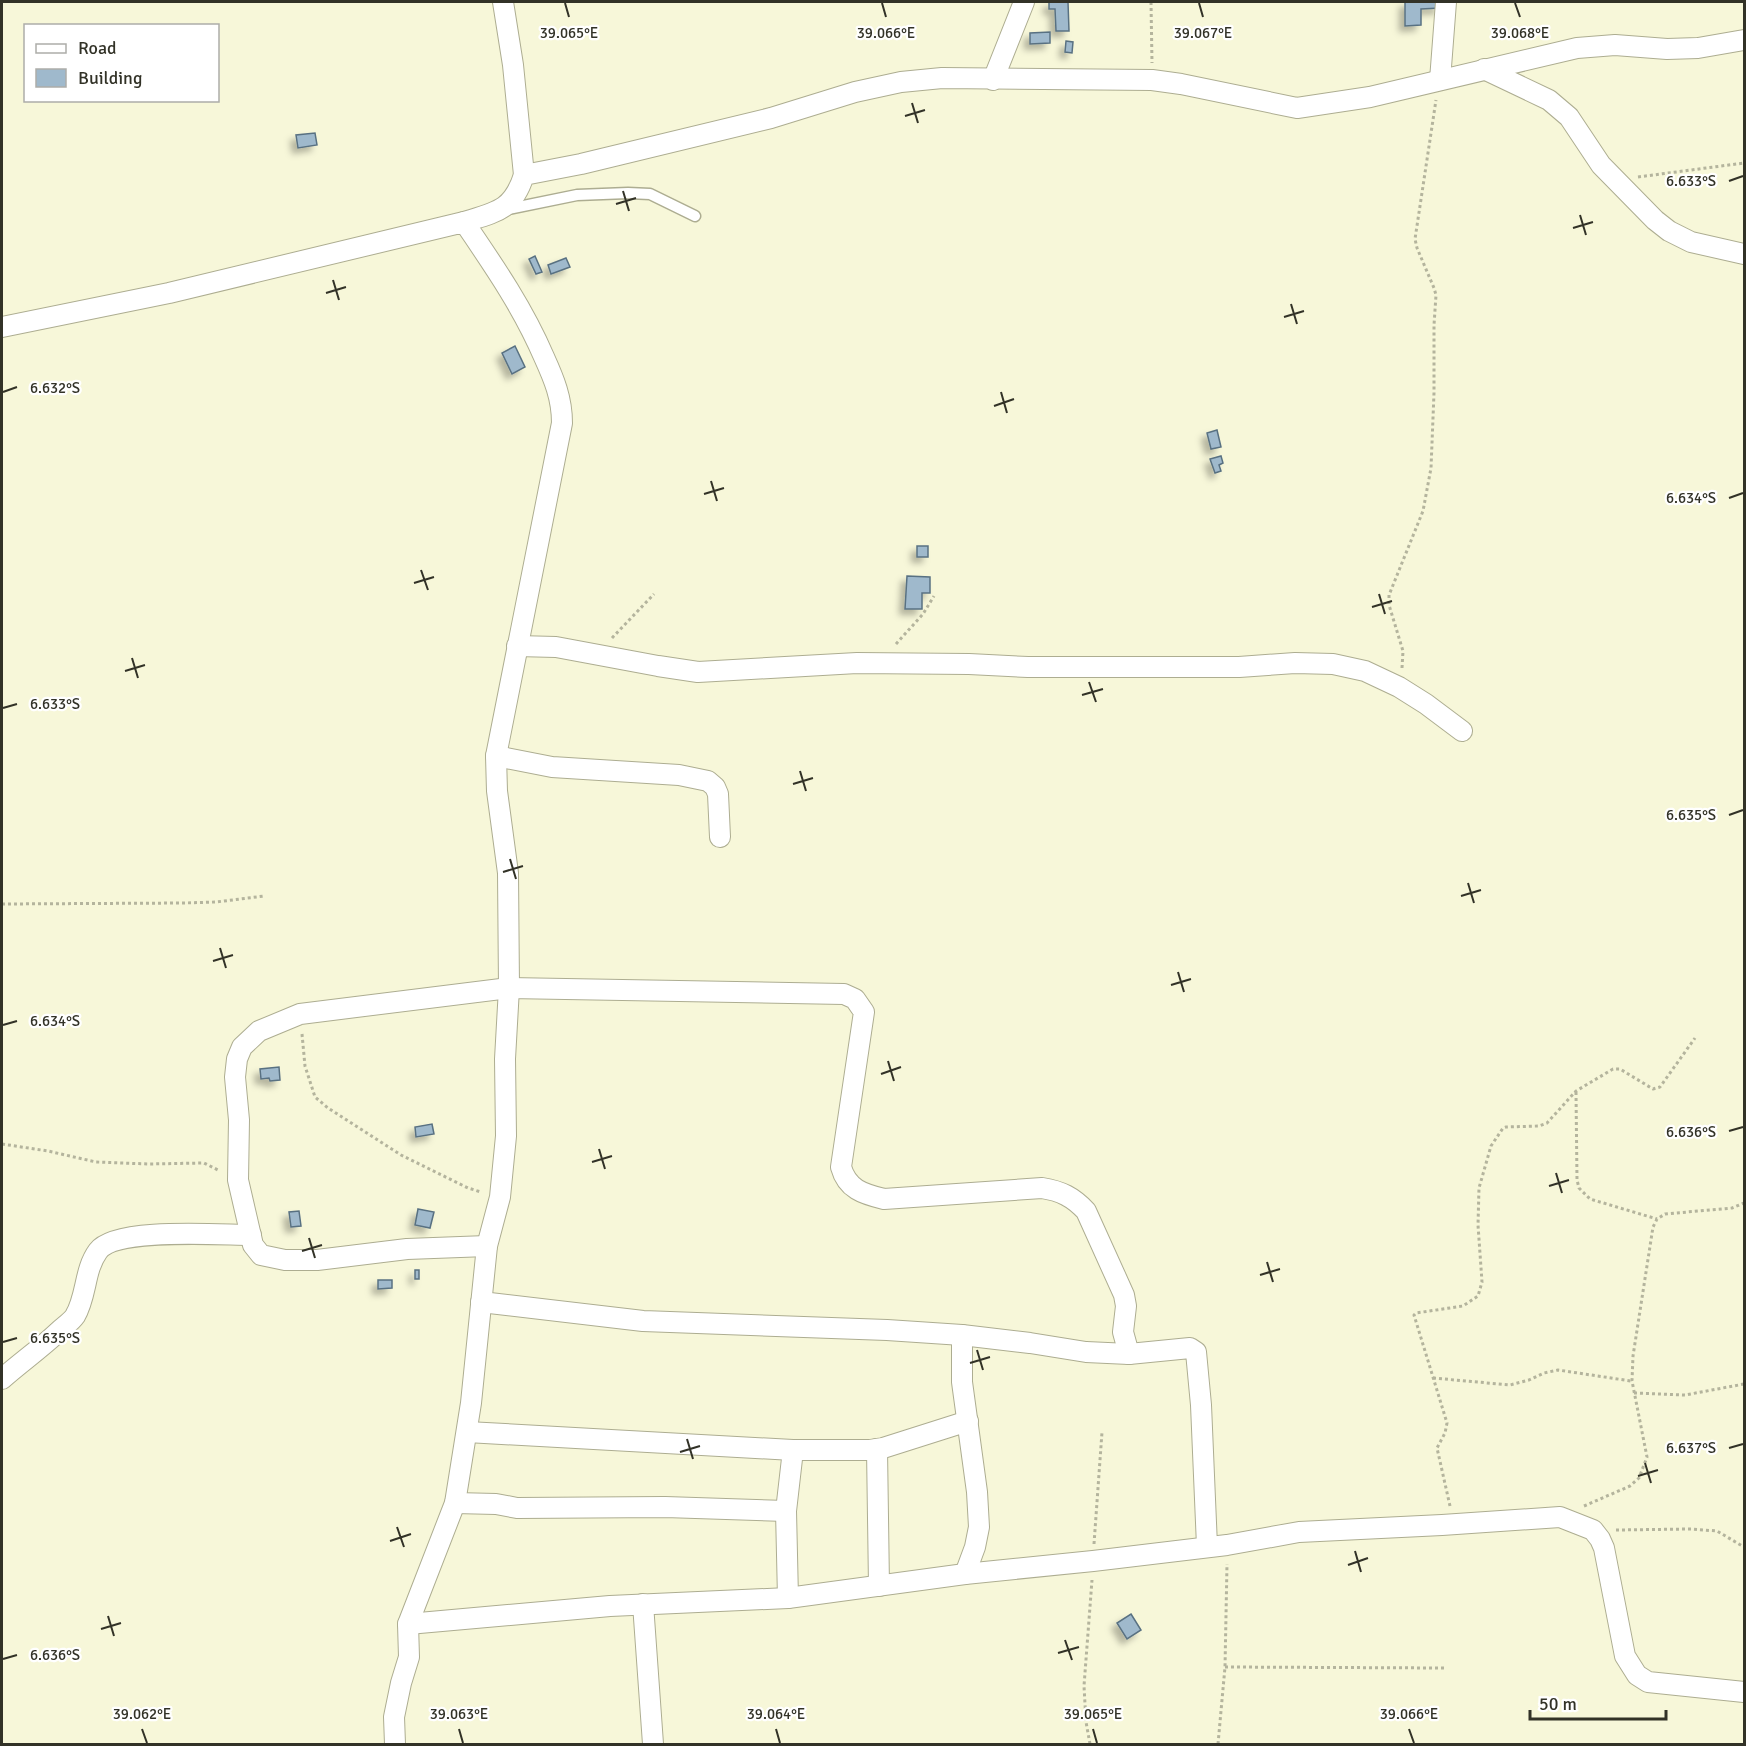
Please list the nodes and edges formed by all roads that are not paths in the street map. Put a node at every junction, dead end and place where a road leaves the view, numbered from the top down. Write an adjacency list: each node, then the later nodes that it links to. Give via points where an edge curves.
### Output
1 (503, 2): 8 (street)
2 (1024, 2): 6 (street)
3 (1446, 2): 7 (street)
4 (1744, 40): 5 (street, via 1698,48 1577,48)
5 (1484, 69): 7 (street); 12 (street, via 1558,106 1601,165 1669,231 1691,242)
6 (993, 80): 7 (street, via 1152,80 1297,108 1370,97); 8 (street, via 942,78 901,82 771,118)
7 (1440, 80)
8 (524, 175): 9 (street, via 515,196)
9 (497, 212): 10 (lane, via 577,195 628,193 650,194); 11 (street)
10 (695, 216)
11 (464, 222): 13 (street, via 169,293); 14 (street, via 512,292 560,398 562,423)
12 (1744, 254)
13 (2, 327)
14 (518, 646): 15 (street, via 556,647 698,672 875,664 1333,664 1365,671 1399,687); 16 (street)
15 (1462, 731)
16 (496, 756): 17 (street, via 552,767 679,775 708,781 718,794); 18 (street, via 508,873)
17 (720, 837)
18 (509, 988): 19 (street, via 300,1014 259,1031 242,1047 234,1077 239,1120 238,1180); 20 (street, via 506,1137 500,1197); 23 (street, via 844,994 855,999 864,1012 842,1167 847,1181 864,1194 884,1199 1042,1188 1067,1194 1086,1210 1122,1288 1126,1306 1123,1332)
19 (251, 1235): 20 (street, via 261,1255 285,1260); 24 (street, via 137,1236 108,1243 90,1266 83,1299 74,1318)
20 (487, 1246): 21 (street)
21 (481, 1302): 22 (street, via 643,1321); 26 (street)
22 (962, 1335): 23 (street); 25 (street, via 962,1382)
23 (1129, 1354): 31 (street, via 1186,1347 1196,1352)
24 (2, 1379)
25 (968, 1421): 27 (street); 32 (street, via 979,1527)
26 (467, 1432): 28 (street); 29 (street)
27 (877, 1449): 28 (street); 33 (street)
28 (793, 1450): 30 (street)
29 (456, 1503): 30 (street, via 538,1509); 36 (street)
30 (786, 1511): 34 (street)
31 (1207, 1546): 32 (street); 37 (street, via 1299,1532 1560,1517 1593,1530 1600,1539 1625,1656 1637,1675 1648,1682)
32 (965, 1574): 33 (street)
33 (879, 1586): 34 (street)
34 (788, 1598): 35 (street)
35 (643, 1604): 36 (street); 39 (street)
36 (408, 1624): 38 (street, via 409,1657 394,1717)
37 (1744, 1692)
38 (395, 1744)
39 (653, 1744)

